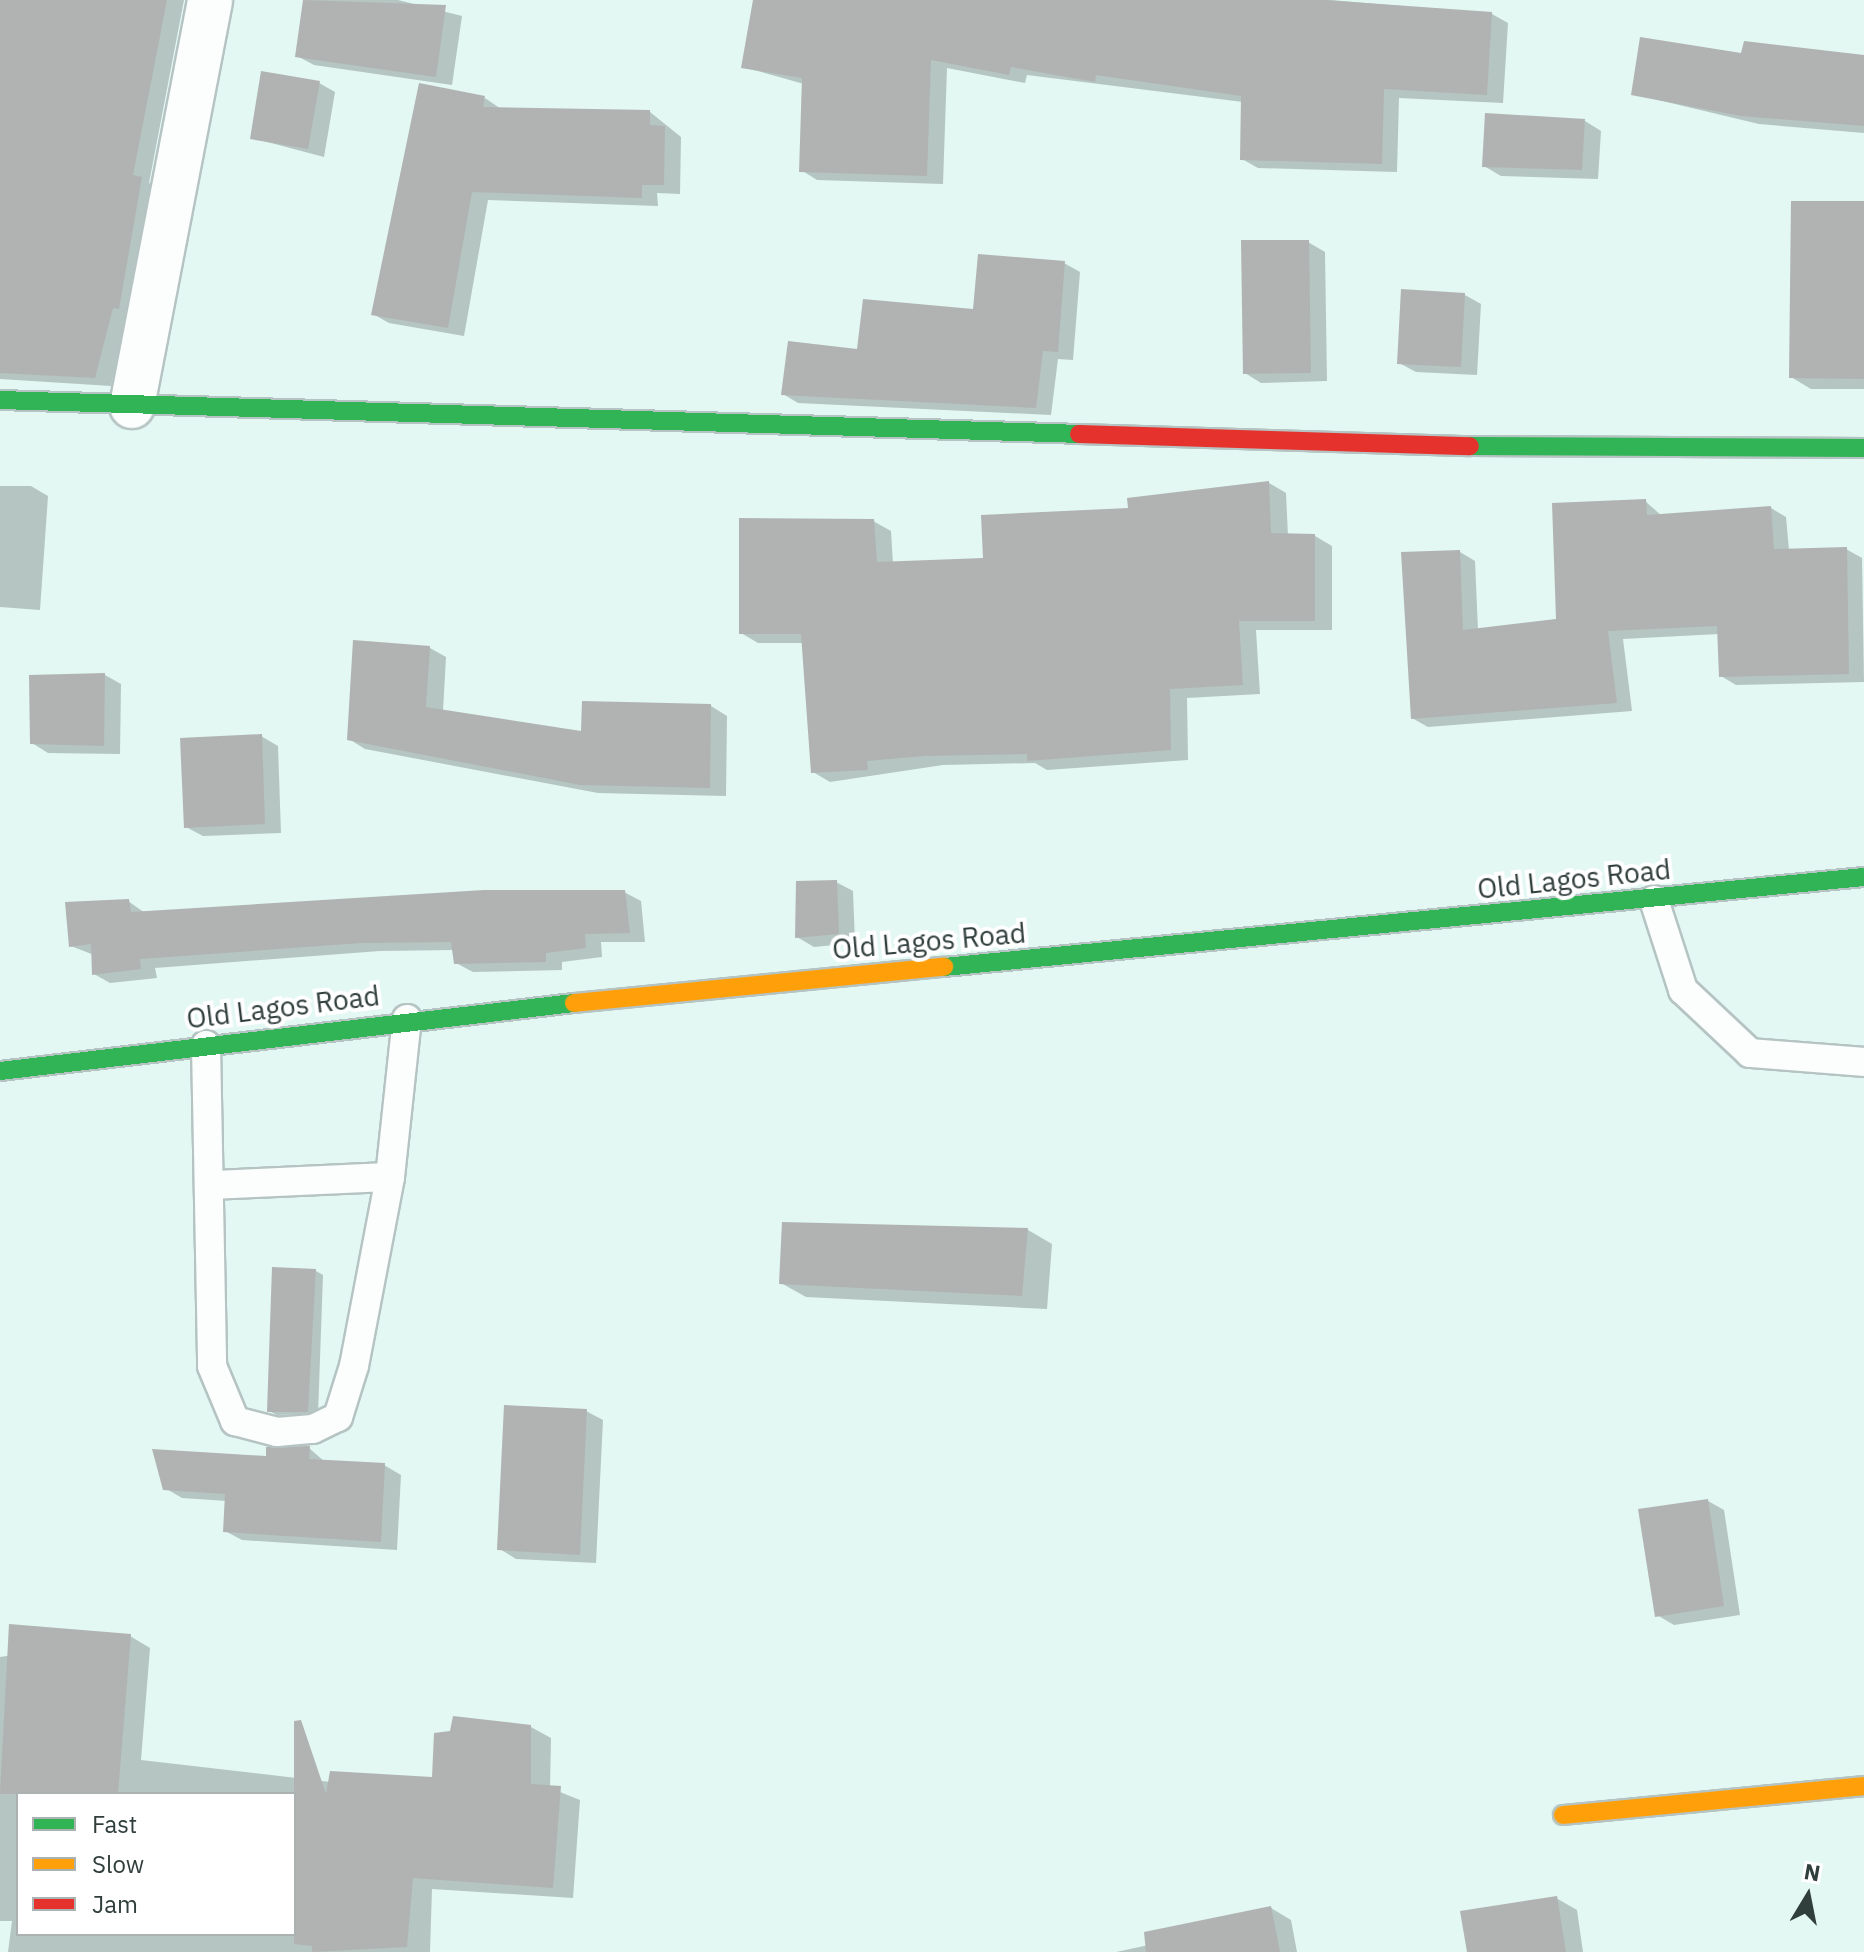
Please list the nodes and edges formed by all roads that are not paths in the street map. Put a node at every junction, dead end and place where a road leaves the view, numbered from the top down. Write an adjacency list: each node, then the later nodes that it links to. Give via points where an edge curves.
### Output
1 (210, 0): 3 (street)
2 (0, 400): 3 (street)
3 (132, 406): 4 (street, via 1496,447)
4 (1864, 448)
5 (1864, 877): 6 (street, Old Lagos Road)
6 (1654, 900): 7 (street, Old Lagos Road); 9 (lane, via 1683,990 1750,1053)
7 (407, 1019): 8 (street, Old Lagos Road); 11 (lane)
8 (206, 1045): 10 (street, Old Lagos Road); 12 (lane)
9 (1864, 1062)
10 (0, 1071)
11 (390, 1177): 12 (lane); 12 (lane, via 338,1417 313,1429 277,1432 235,1421 212,1366)
12 (213, 1185)
13 (1864, 1786): 14 (street)
14 (1563, 1815)

